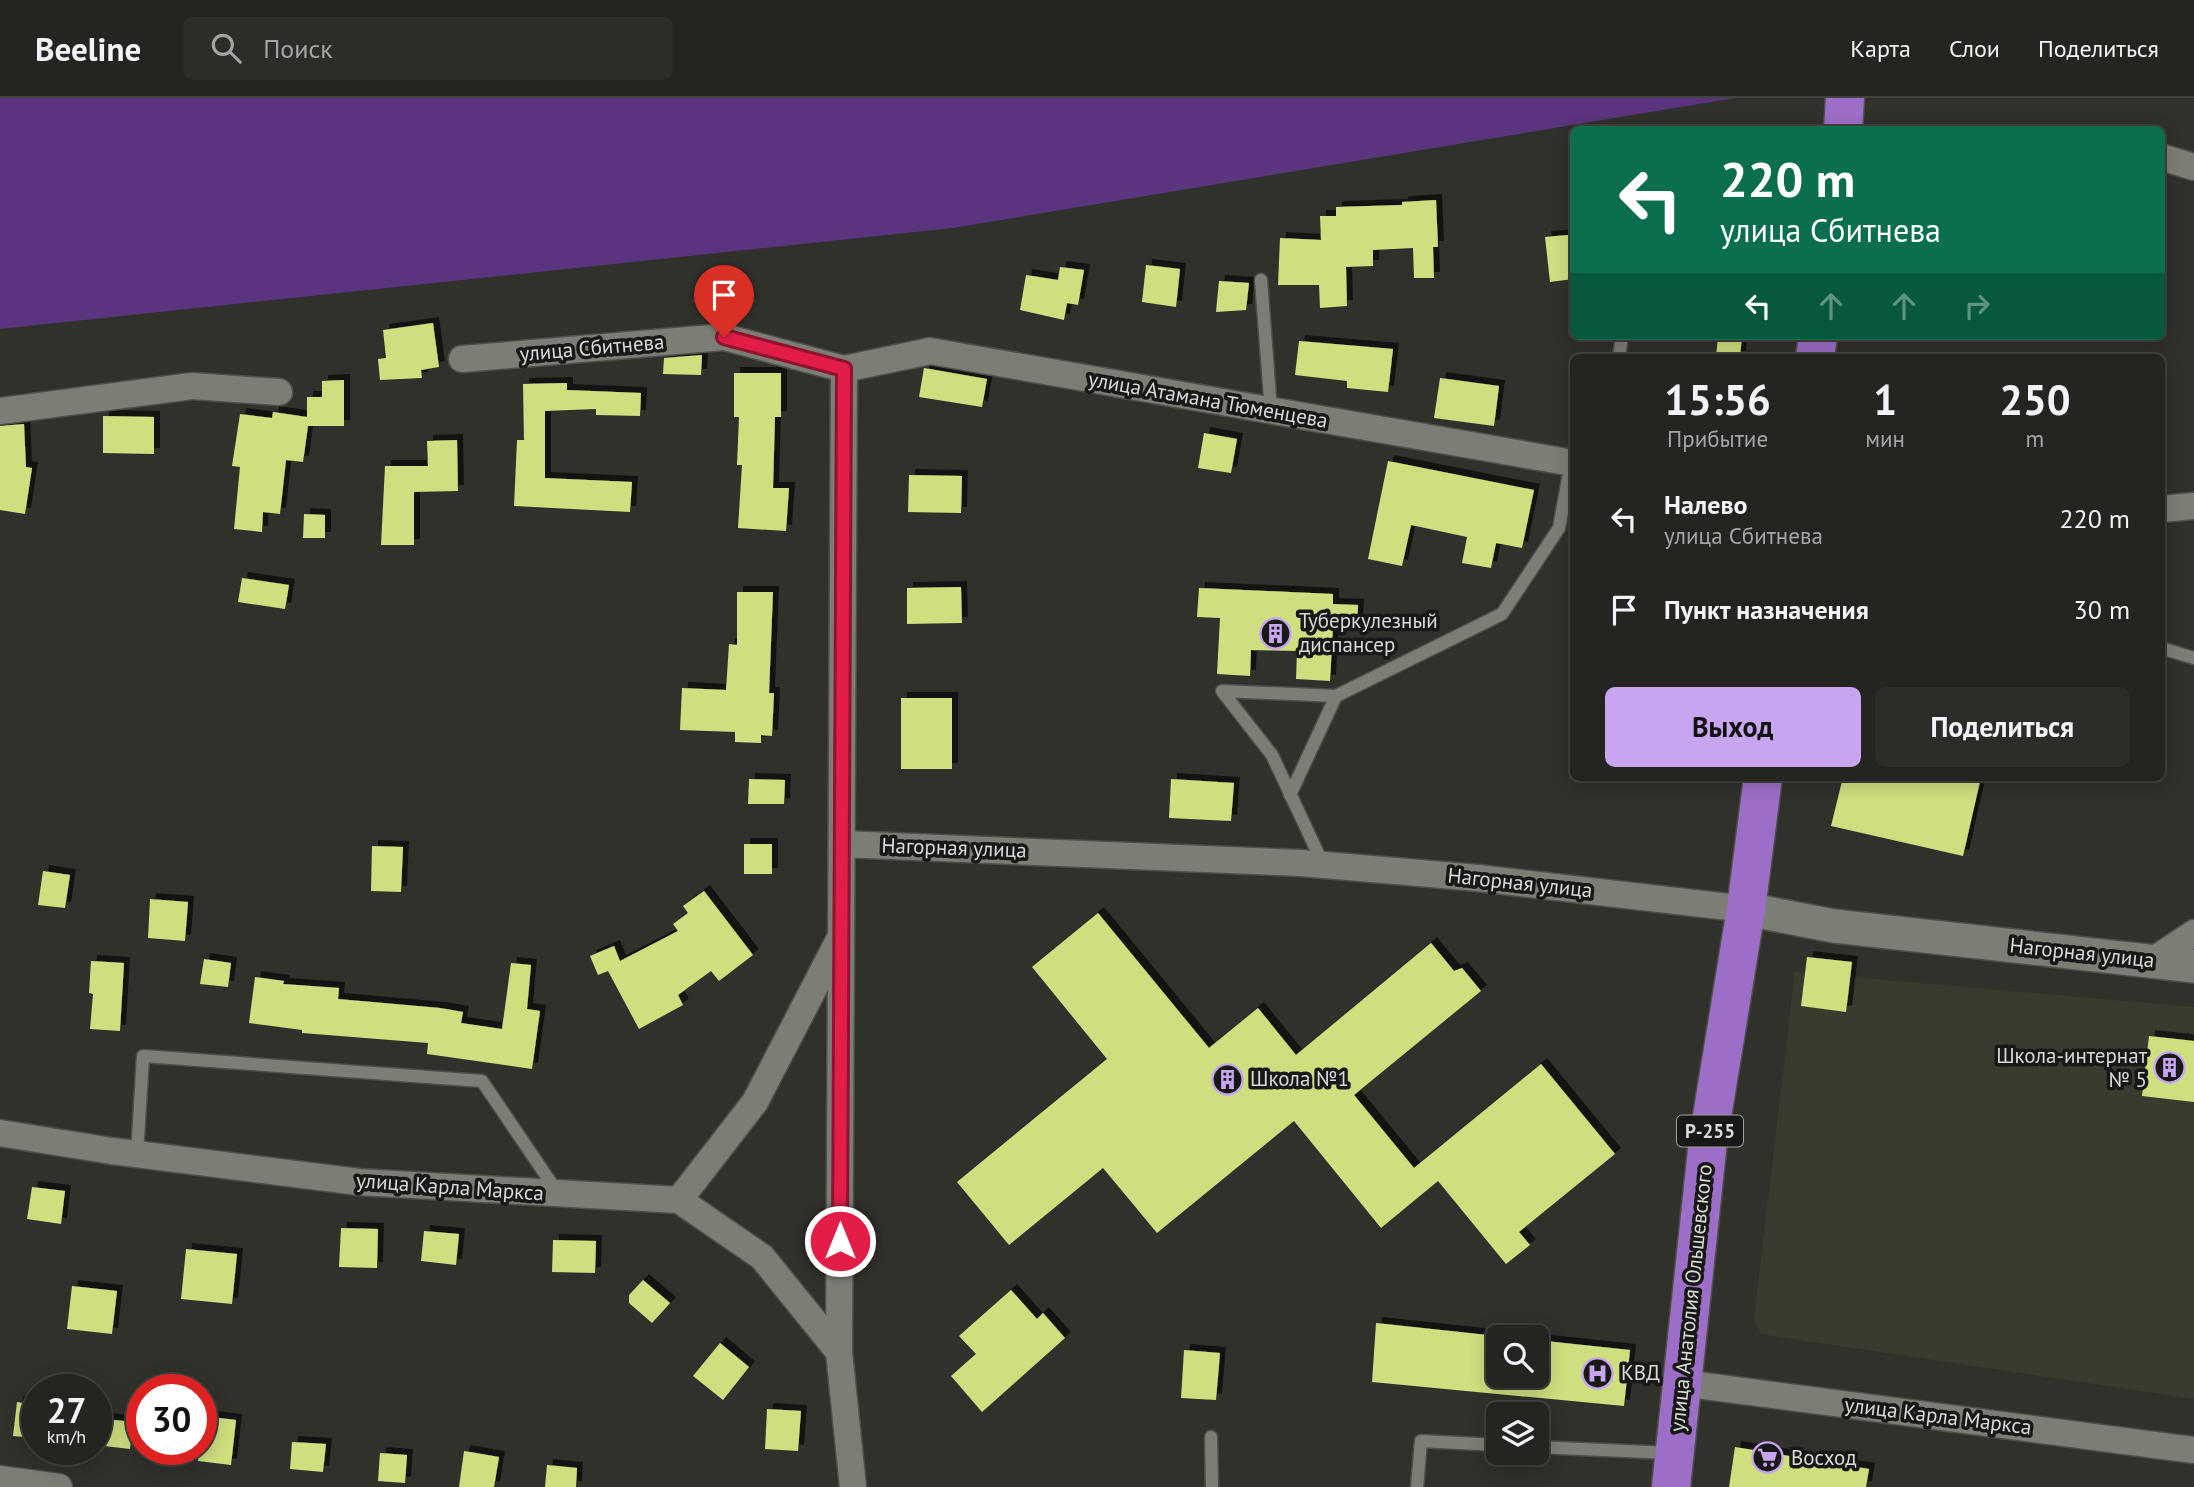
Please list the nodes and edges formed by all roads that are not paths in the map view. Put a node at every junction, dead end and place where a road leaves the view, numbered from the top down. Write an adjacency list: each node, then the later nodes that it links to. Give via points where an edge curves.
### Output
1 (1846, 98): 2 (highway)
2 (1843, 126)
3 (2165, 158): 4 (street)
4 (2194, 167)
5 (1261, 280): 10 (lane)
6 (462, 359): 7 (street, улица Сбитнева, via 724,337)
7 (844, 369): 10 (street, улица Атамана Тюменцева, via 930,351); 20 (street)
8 (279, 392): 9 (street, via 192,386)
9 (0, 411)
10 (1271, 411): 11 (street, улица Атамана Тюменцева)
11 (1570, 463)
12 (1570, 473): 17 (lane, via 1559,528 1502,614)
13 (2194, 506): 14 (street)
14 (2165, 509)
15 (2165, 649): 16 (lane)
16 (2193, 658)
17 (1336, 696): 19 (lane); 19 (lane, via 1222,691 1272,755)
18 (1762, 781): 22 (highway, улица Анатолия Ольшевского / Р-255)
19 (1290, 795): 21 (lane)
20 (842, 844): 21 (street, Нагорная улица); 24 (street)
21 (1323, 865): 22 (street, Нагорная улица)
22 (1746, 909): 25 (street, Нагорная улица, via 1834,926); 32 (highway, улица Анатолия Ольшевского / Р-255, via 1708,1141)
23 (2194, 933): 25 (street)
24 (841, 935): 30 (street, via 755,1101); 31 (street)
25 (2152, 961): 26 (street, Нагорная улица)
26 (2194, 965)
27 (0, 1133): 28 (street, улица Карла Маркса)
28 (137, 1154): 29 (street, улица Карла Маркса, via 359,1182); 29 (lane, via 143,1056 482,1082)
29 (558, 1193): 30 (street, улица Карла Маркса)
30 (679, 1200): 31 (street, via 762,1257)
31 (839, 1352): 40 (street)
32 (1682, 1383): 36 (street, улица Карла Маркса); 37 (highway, улица Анатолия Ольшевского / Р-255)
33 (1211, 1437): 41 (lane)
34 (1486, 1444): 42 (lane, via 1421,1441)
35 (1549, 1449): 37 (lane)
36 (2194, 1450)
37 (1673, 1470)
38 (0, 1479): 39 (street)
39 (59, 1487)
40 (853, 1487)
41 (1212, 1487)
42 (1417, 1487)

